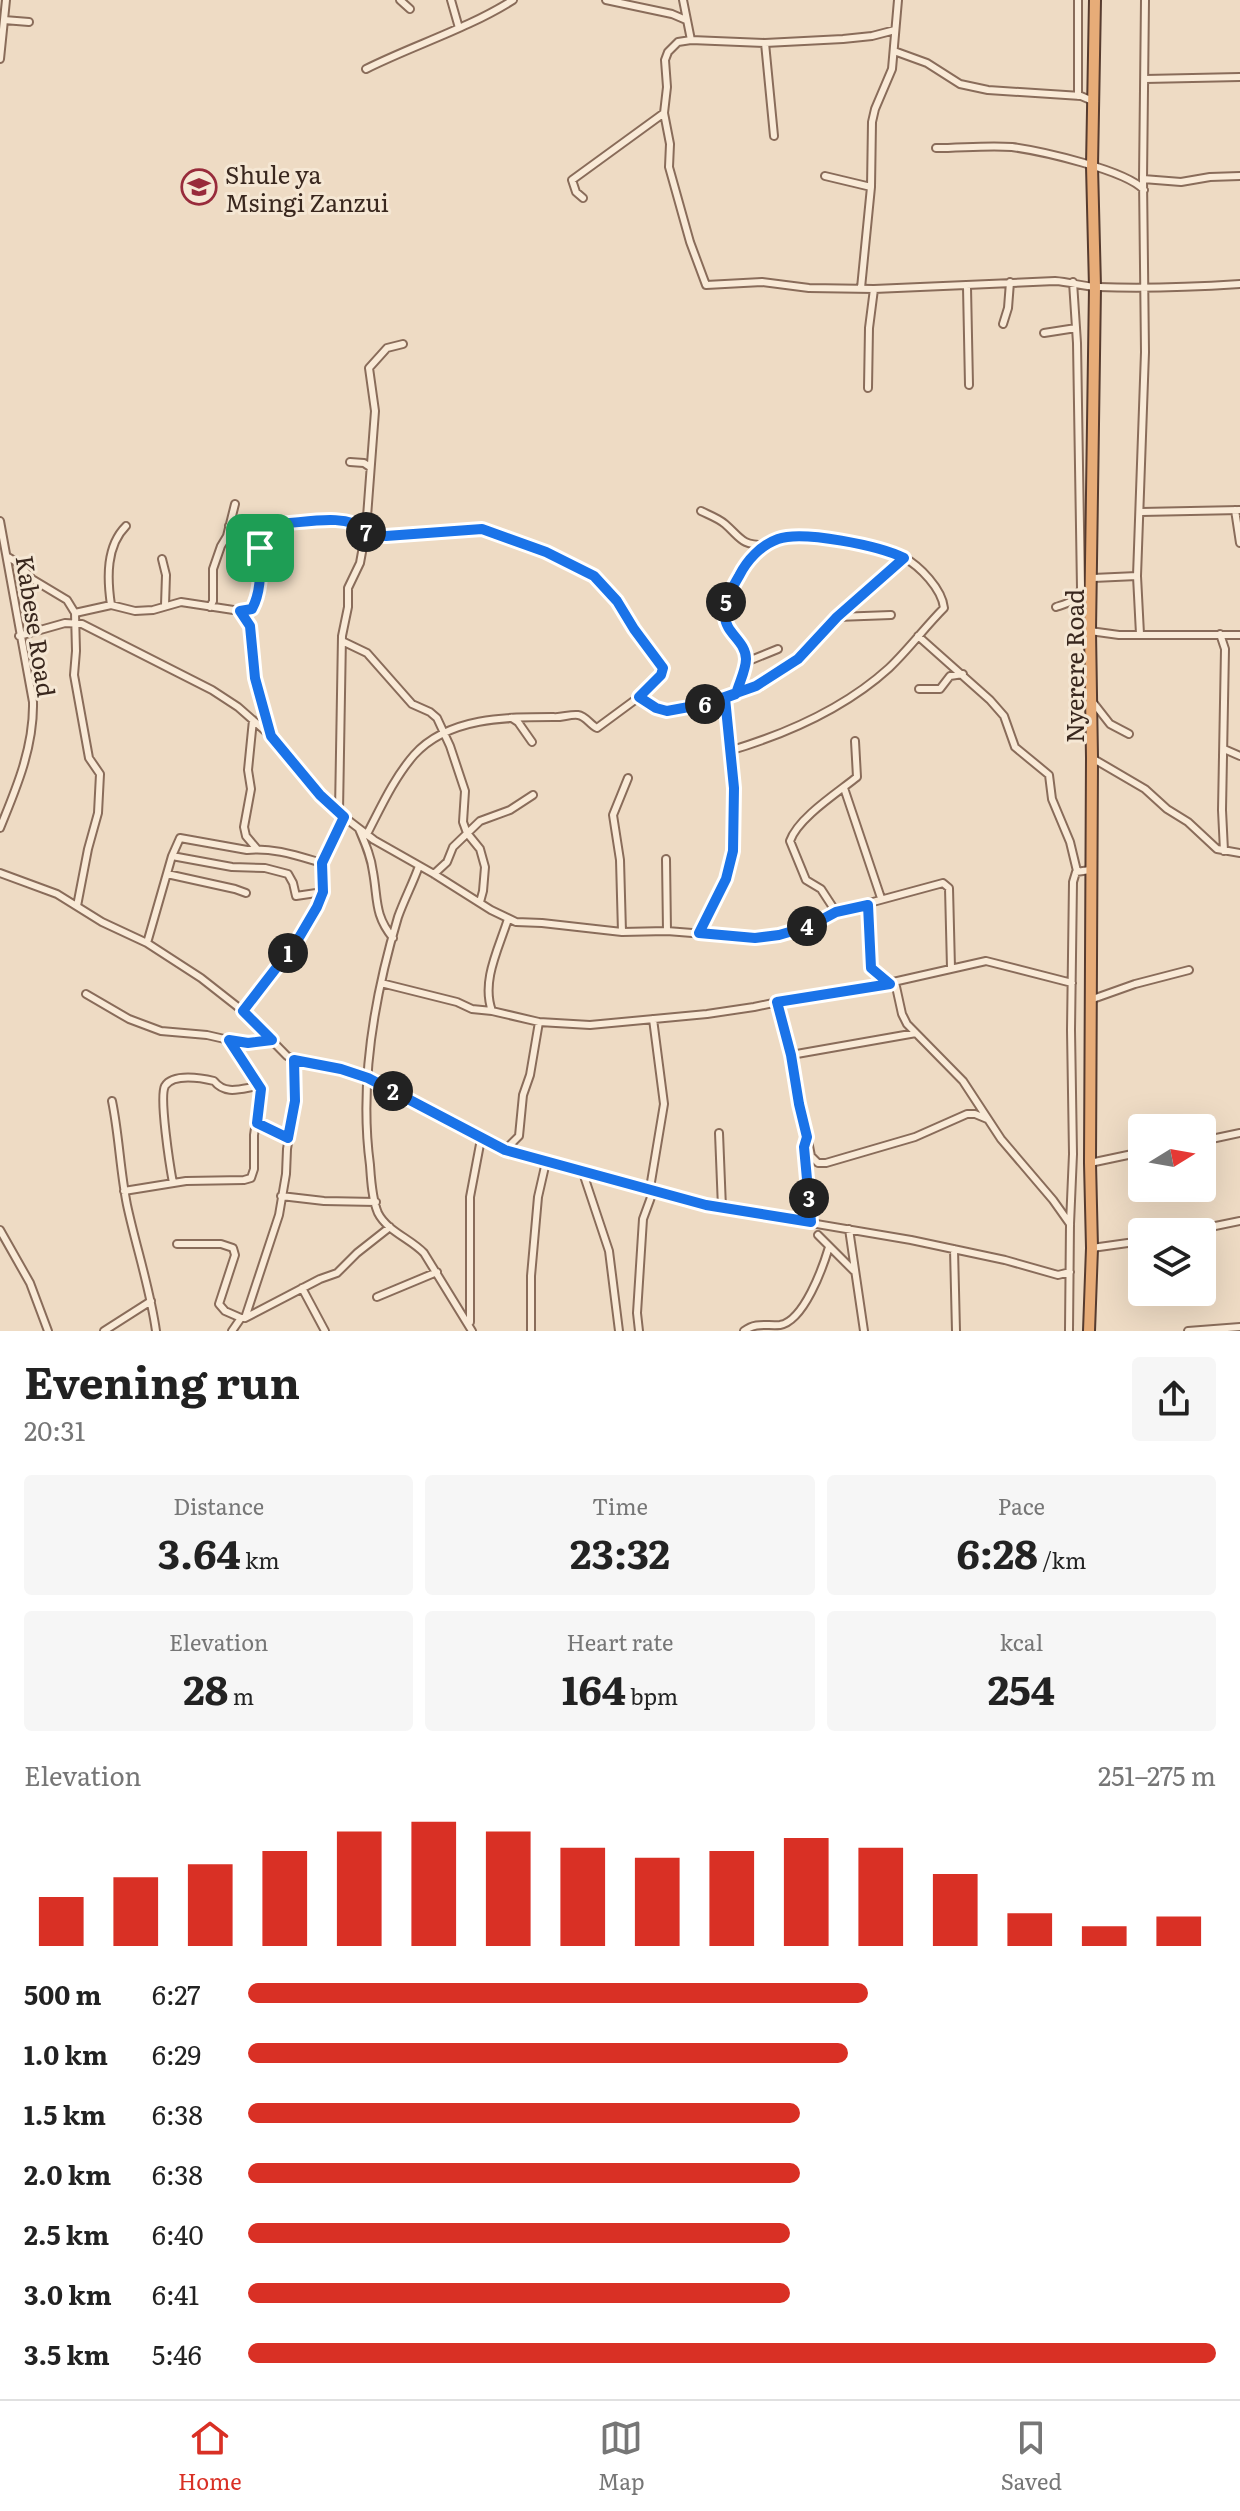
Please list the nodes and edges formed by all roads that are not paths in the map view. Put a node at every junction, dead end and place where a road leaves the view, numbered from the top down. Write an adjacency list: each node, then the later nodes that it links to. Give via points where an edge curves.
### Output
1 (6, 0): 12 (street)
2 (400, 0): 11 (street)
3 (451, 0): 15 (street)
4 (513, 0): 15 (street)
5 (606, 0): 13 (street)
6 (683, 0): 13 (street)
7 (898, 0): 16 (street)
8 (1078, 0): 24 (street)
9 (1095, 0): 25 (highway, Nyerere Road)
10 (1145, 0): 23 (street)
11 (410, 9)
12 (4, 20): 14 (street); 20 (street)
13 (686, 20): 17 (street)
14 (29, 22)
15 (459, 28): 21 (street)
16 (895, 30): 18 (street); 19 (street)
17 (691, 40): 18 (street); 26 (street, via 674,44 666,55)
18 (765, 43): 27 (street)
19 (894, 51): 24 (street, via 927,63 960,84); 33 (street, via 873,116)
20 (0, 59)
21 (366, 69)
22 (1240, 77): 23 (street)
23 (1145, 79): 32 (street)
24 (1078, 96): 25 (street)
25 (1095, 102): 29 (highway, Nyerere Road)
26 (664, 113): 35 (street, via 572,180); 42 (street, via 669,167 706,285 762,282)
27 (774, 136)
28 (936, 148): 29 (street, via 1013,147)
29 (1092, 166): 34 (street); 40 (highway, Nyerere Road)
30 (825, 176): 33 (street)
31 (1240, 176): 32 (street, via 1181,182)
32 (1143, 179): 34 (street)
33 (871, 187): 42 (street)
34 (1144, 190): 41 (street)
35 (583, 198)
36 (1010, 282): 37 (street); 39 (street); 44 (street)
37 (1073, 282): 40 (street); 45 (street)
38 (1240, 284): 41 (street)
39 (967, 287): 43 (street); 48 (street)
40 (1095, 287): 41 (street); 67 (highway, Nyerere Road)
41 (1146, 287): 55 (street)
42 (861, 288): 43 (street)
43 (874, 289): 49 (street)
44 (1003, 324)
45 (1076, 328): 46 (street); 71 (street, via 1081,588 1073,601)
46 (1044, 333)
47 (403, 344): 51 (street, via 387,348 369,368 375,411)
48 (969, 385)
49 (868, 388)
50 (350, 462): 51 (street)
51 (370, 467): 59 (street)
52 (235, 504): 58 (street)
53 (1238, 510): 55 (street); 60 (street)
54 (701, 511): 61 (street, via 722,521 741,541)
55 (1141, 512): 66 (street)
56 (0, 521): 63 (street, Kabese Road)
57 (126, 526): 68 (street, via 112,549)
58 (229, 526): 62 (street); 70 (street, via 213,569)
59 (366, 532): 62 (street, via 355,522 269,524); 83 (street, via 348,588); 89 (street, via 386,536 482,529 587,572 617,601 663,666)
60 (1240, 543)
61 (764, 545): 64 (street, via 791,535); 85 (street, via 743,568 726,602 726,625 744,649)
62 (260, 548): 72 (street, via 255,603)
63 (8, 557): 73 (street, via 67,600); 81 (street, Kabese Road)
64 (904, 558): 75 (street); 82 (street, via 932,584 944,604)
65 (162, 559): 69 (street)
66 (1137, 576): 67 (street); 78 (street)
67 (1093, 578): 77 (highway, Nyerere Road)
68 (111, 605): 69 (street, via 135,611); 73 (street)
69 (165, 605): 70 (street, via 192,602)
70 (210, 607): 72 (street)
71 (1056, 607)
72 (240, 611): 96 (street, via 250,626 255,678)
73 (75, 613): 76 (street)
74 (891, 615): 75 (street)
75 (837, 617): 88 (street, via 798,659)
76 (75, 622): 81 (street); 93 (street, via 212,690); 128 (street, via 74,675 89,758 100,774 98,813)
77 (1090, 631): 78 (street); 91 (highway, Nyerere Road)
78 (1140, 634): 79 (street)
79 (1220, 634): 80 (street); 99 (street, via 1225,649)
80 (1240, 635)
81 (19, 636): 108 (street, Kabese Road, via 33,702 32,735)
82 (918, 636): 86 (street); 100 (street, via 886,671 836,705 798,727)
83 (342, 641): 94 (street, via 367,653 412,704 435,715); 106 (street)
84 (778, 649): 85 (street)
85 (746, 662): 88 (street)
86 (963, 674): 87 (street, via 950,676 940,689); 119 (street, via 1004,716 1015,747 1049,775)
87 (919, 689)
88 (736, 694): 90 (street)
89 (639, 697): 90 (street, via 667,711); 92 (street, via 597,728 577,715)
90 (725, 698): 100 (street)
91 (1092, 701): 95 (street, via 1110,724); 102 (highway, Nyerere Road)
92 (512, 718): 94 (street); 98 (street)
93 (253, 720): 96 (street); 111 (street, via 244,830)
94 (445, 733): 109 (street, via 465,791 462,815); 110 (street, via 414,756)
95 (1129, 734)
96 (271, 736): 106 (street)
97 (855, 741): 104 (street, via 858,774)
98 (532, 742)
99 (1224, 749): 101 (street); 112 (street)
100 (729, 751): 133 (street, via 734,788 732,865)
101 (1240, 756)
102 (1092, 758): 112 (street, via 1145,789); 118 (highway, Nyerere Road)
103 (628, 778): 132 (street, via 613,815)
104 (844, 788): 125 (street); 129 (street, via 802,823 790,841 806,880 821,889)
105 (533, 795): 109 (street)
106 (341, 814): 107 (street); 116 (street)
107 (358, 827): 110 (street); 134 (street, via 370,855 378,913)
108 (0, 828)
109 (467, 833): 122 (street); 126 (street, via 480,849 485,867)
110 (367, 834): 117 (street)
111 (257, 849): 114 (street, via 183,838); 116 (street)
112 (1224, 851): 113 (street)
113 (1240, 853)
114 (172, 856): 121 (street); 123 (street, via 273,869 288,874 296,896)
115 (666, 859): 131 (street)
116 (322, 863): 123 (street)
117 (419, 866): 122 (street); 134 (street)
118 (1090, 870): 119 (street); 142 (highway, Nyerere Road)
119 (1077, 871): 140 (street)
120 (0, 873): 128 (street)
121 (167, 874): 124 (street); 135 (street)
122 (434, 874): 126 (street)
123 (323, 892): 144 (street, via 297,941)
124 (246, 893)
125 (881, 898): 127 (street); 136 (street, via 947,884)
126 (480, 902): 130 (street)
127 (868, 905): 129 (street); 139 (street, via 871,968)
128 (77, 906): 135 (street)
129 (836, 912): 133 (street, via 779,935)
130 (508, 919): 132 (street); 145 (street, via 488,982)
131 (667, 931): 132 (street); 133 (street)
132 (622, 932)
133 (699, 933)
134 (393, 938): 138 (street)
135 (147, 943): 144 (street)
136 (951, 968): 139 (street); 140 (street, via 986,961)
137 (1189, 970): 142 (street)
138 (381, 983): 145 (street); 154 (street)
139 (892, 983): 143 (street); 148 (street, via 902,1014)
140 (1072, 983): 179 (street)
141 (86, 994): 149 (street, via 161,1031)
142 (1090, 1000): 169 (highway, Nyerere Road)
143 (777, 1002): 146 (street); 151 (street)
144 (243, 1011): 150 (street)
145 (492, 1011): 147 (street)
146 (653, 1019): 147 (street, via 590,1025); 172 (street, via 664,1104)
147 (539, 1022): 166 (street, via 523,1095 521,1132)
148 (916, 1033): 151 (street); 158 (street, via 963,1081)
149 (229, 1040): 150 (street); 153 (street)
150 (272, 1040): 152 (street)
151 (791, 1055): 162 (street)
152 (294, 1060): 154 (street); 163 (street, via 295,1101)
153 (246, 1068): 155 (street); 156 (street)
154 (368, 1078): 165 (street); 175 (street, via 365,1130)
155 (260, 1086): 156 (street); 159 (street)
156 (241, 1088): 171 (street, via 222,1090 214,1081 200,1078 166,1085)
157 (112, 1101): 173 (street)
158 (987, 1119): 162 (street, via 967,1114 915,1137 826,1163 811,1156); 179 (street)
159 (257, 1123): 163 (street); 171 (street, via 251,1178)
160 (719, 1133): 176 (street)
161 (1240, 1133): 164 (street)
162 (807, 1137): 178 (street)
163 (288, 1138): 174 (street)
164 (1216, 1138)
165 (481, 1139): 166 (street); 198 (street, via 470,1197)
166 (505, 1150): 168 (street)
167 (1128, 1155): 169 (street)
168 (546, 1162): 170 (street); 204 (street, via 538,1197)
169 (1090, 1163): 188 (highway, Nyerere Road)
170 (583, 1173): 172 (street); 205 (street, via 609,1251)
171 (173, 1183): 173 (street)
172 (652, 1189): 176 (street); 206 (street, via 643,1219)
173 (124, 1191): 195 (street)
174 (281, 1196): 175 (street); 196 (street)
175 (376, 1202): 181 (street)
176 (722, 1208): 178 (street)
177 (1240, 1221): 180 (street)
178 (811, 1222): 182 (street)
179 (1070, 1224): 192 (street)
180 (1216, 1226)
181 (390, 1227): 191 (street, via 416,1245); 193 (street, via 337,1273)
182 (849, 1229): 189 (street); 190 (street)
183 (0, 1230): 199 (street, via 30,1283)
184 (818, 1235): 187 (street)
185 (1128, 1243): 188 (street)
186 (177, 1244): 196 (street, via 233,1248 219,1304)
187 (829, 1247): 190 (street); 207 (street, via 809,1298 790,1319)
188 (1092, 1248): 211 (highway, Nyerere Road)
189 (954, 1249): 192 (street, via 1058,1275); 209 (street)
190 (854, 1271): 208 (street)
191 (437, 1272): 194 (street); 198 (street)
192 (1070, 1272): 210 (street)
193 (302, 1288): 196 (street); 203 (street)
194 (377, 1297)
195 (151, 1301): 200 (street); 201 (street)
196 (243, 1318): 202 (street)
197 (1240, 1327): 212 (street)
198 (471, 1328)
199 (48, 1331)
200 (104, 1331)
201 (156, 1331)
202 (232, 1331)
203 (325, 1331)
204 (531, 1331)
205 (619, 1331)
206 (639, 1331)
207 (744, 1331)
208 (864, 1331)
209 (956, 1331)
210 (1069, 1331)
211 (1089, 1331)
212 (1188, 1331)

